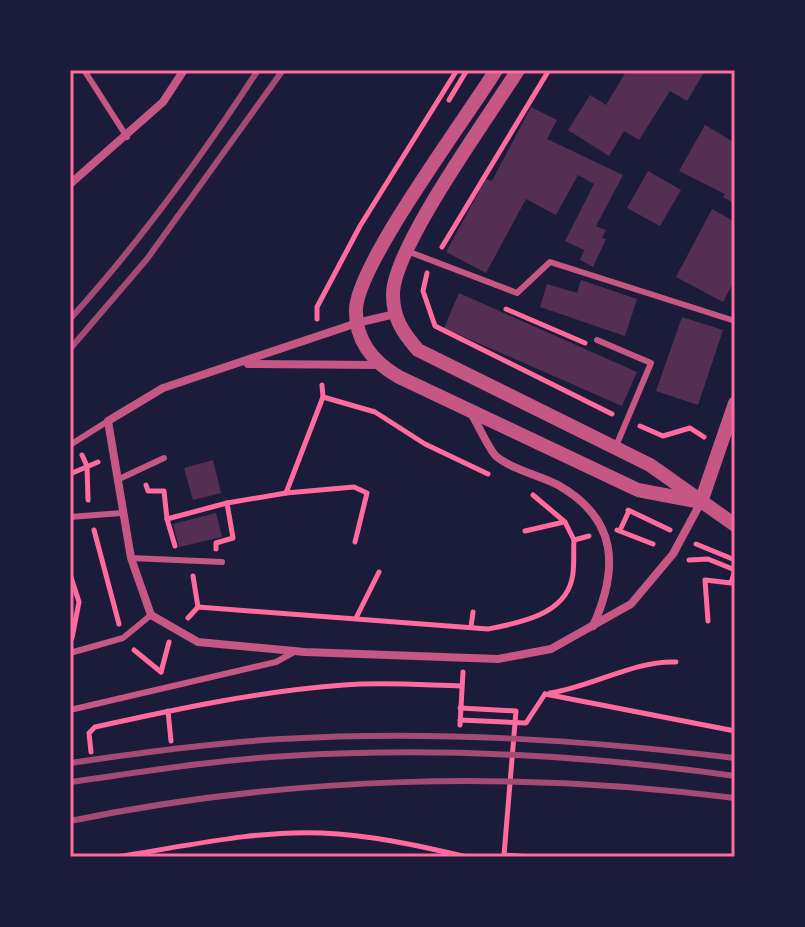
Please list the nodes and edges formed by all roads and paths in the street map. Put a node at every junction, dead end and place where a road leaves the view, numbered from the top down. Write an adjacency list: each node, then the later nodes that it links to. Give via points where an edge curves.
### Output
1 (84, 70): 6 (lane)
2 (184, 70): 6 (street, via 163,102)
3 (457, 70): 11 (path, via 360,226 317,307)
4 (496, 70): 13 (street, via 384,243 358,295)
5 (518, 70): 8 (street)
6 (127, 137): 7 (street)
7 (70, 184)
8 (405, 251): 10 (street, via 395,279); 12 (lane, via 517,293 550,262)
9 (499, 306): 14 (path, via 594,347)
10 (395, 314): 13 (street); 23 (street, via 418,350)
11 (317, 321)
12 (735, 321)
13 (357, 323): 15 (street); 16 (street, via 366,350)
14 (597, 340): 23 (lane, via 651,363)
15 (239, 363): 16 (street); 21 (street, via 163,388)
16 (379, 365): 20 (street)
17 (322, 385): 18 (path)
18 (323, 397): 28 (path, via 375,412 425,444); 31 (path)
19 (735, 403): 33 (street)
20 (470, 410): 33 (street, via 638,490); 61 (street, via 495,456 557,485 596,514 610,572)
21 (108, 421): 22 (lane); 29 (street)
22 (74, 446): 26 (path)
23 (615, 448): 33 (street, via 650,465)
24 (164, 458): 29 (lane)
25 (99, 462): 26 (path)
26 (87, 466): 27 (path); 35 (path)
27 (70, 474)
28 (490, 475)
29 (117, 480): 36 (street)
30 (146, 485): 39 (path, via 148,491 164,491)
31 (286, 493): 34 (path); 45 (path, via 354,487 367,493)
32 (528, 493): 40 (path)
33 (701, 502): 41 (street); 61 (street, via 673,554 631,604)
34 (227, 503): 39 (path); 49 (path, via 233,538)
35 (91, 513): 36 (lane); 38 (lane); 62 (path)
36 (122, 513): 47 (street)
37 (628, 513): 46 (path, via 619,529)
38 (70, 517)
39 (167, 519): 49 (path, via 176,551)
40 (565, 522): 42 (path); 44 (path)
41 (735, 525)
42 (525, 531)
43 (591, 535): 44 (path)
44 (574, 540): 60 (path, via 572,579 563,598 549,610 513,624)
45 (355, 542)
46 (653, 544)
47 (131, 558): 49 (lane); 56 (street)
48 (684, 560): 51 (path, via 708,559)
49 (190, 561): 50 (lane); 54 (path)
50 (222, 562)
51 (735, 570): 59 (path, via 731,583 705,580)
52 (379, 572): 58 (path)
53 (70, 574): 64 (path, via 79,602)
54 (198, 607): 57 (path); 58 (path)
55 (473, 612): 60 (path)
56 (151, 615): 62 (lane); 65 (street, via 198,642)
57 (188, 619)
58 (356, 619): 60 (path)
59 (708, 621)
60 (471, 627)
61 (593, 627): 65 (street, via 551,649 498,659)
62 (123, 638): 63 (path, via 161,672); 66 (lane)
63 (170, 640)
64 (70, 645)
65 (296, 651): 70 (lane, via 276,662)
66 (70, 653)
67 (676, 662): 68 (path, via 653,661 575,690)
68 (545, 694): 69 (path, via 526,723 460,722); 72 (path)
69 (460, 708): 71 (path, via 462,686 349,684); 75 (path, via 516,711)
70 (70, 710)
71 (168, 711): 73 (path); 74 (path, via 95,727 89,733)
72 (735, 731)
73 (171, 741)
74 (91, 752)
75 (504, 855): 78 (path)
76 (115, 857): 77 (path, via 275,834 322,833 399,841)
77 (467, 857)
78 (532, 857)

